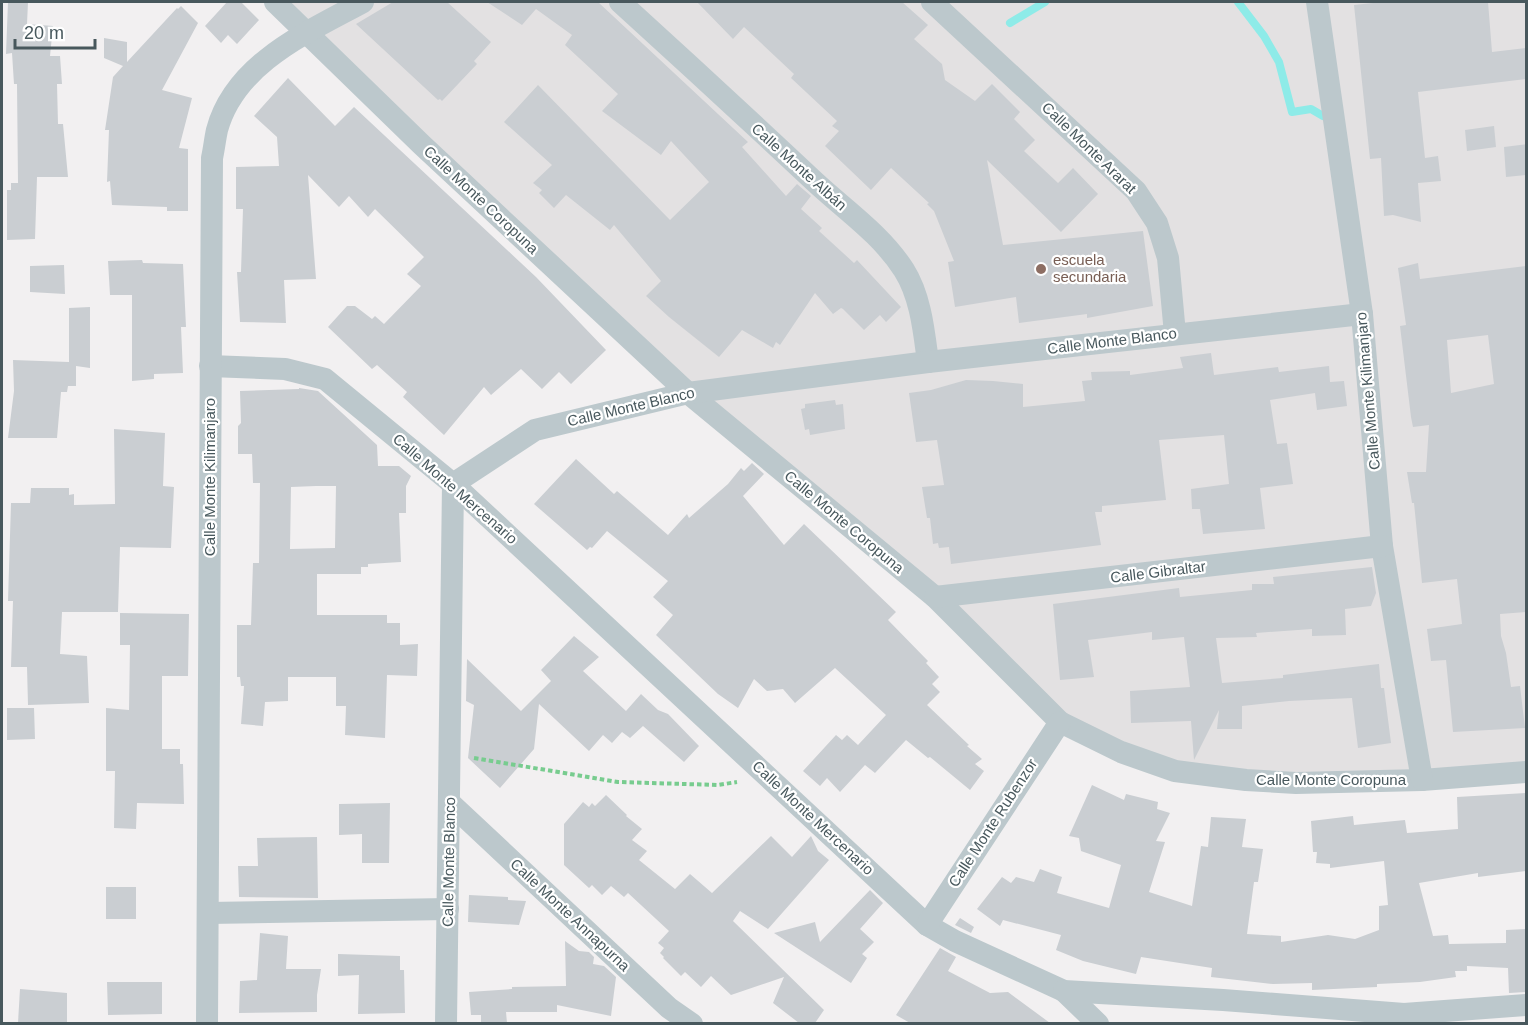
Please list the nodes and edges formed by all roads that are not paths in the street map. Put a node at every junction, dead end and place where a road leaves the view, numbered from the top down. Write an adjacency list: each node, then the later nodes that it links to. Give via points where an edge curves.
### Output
1 (275, 2): 6 (street, Calle Monte Coropuna)
2 (363, 2): 6 (street, Calle Monte Kilimanjaro)
3 (620, 2): 9 (street, Calle Monte Albán, via 882,240 905,272 915,295)
4 (932, 2): 8 (street, Calle Monte Ararat, via 1136,191 1157,223 1168,258)
5 (1317, 2): 7 (street, Calle Monte Kilimanjaro)
6 (306, 34): 10 (street, Calle Monte Kilimanjaro, via 246,78 230,100 218,129 212,168); 11 (street, Calle Monte Coropuna)
7 (1362, 314): 8 (street, Calle Monte Blanco); 13 (street, Calle Monte Kilimanjaro)
8 (1175, 334): 9 (street, Calle Monte Blanco)
9 (928, 362): 11 (street, Calle Monte Blanco)
10 (210, 366): 12 (street, Calle Monte Mercenario, via 285,369 326,379); 20 (street, Calle Monte Kilimanjaro)
11 (688, 393): 12 (street, Calle Monte Blanco, via 535,430); 14 (street, Calle Monte Coropuna)
12 (453, 484): 18 (street, Calle Monte Blanco); 21 (street, Calle Monte Mercenario)
13 (1382, 546): 14 (street, Calle Gibraltar); 17 (street, Calle Monte Kilimanjaro)
14 (935, 597): 15 (street, Calle Monte Coropuna)
15 (1060, 722): 17 (street, Calle Monte Coropuna, via 1121,752 1175,771 1296,783); 21 (street, Calle Monte Rubenzor)
16 (1527, 772): 17 (street, Calle Monte Coropuna)
17 (1422, 780)
18 (450, 803): 19 (street, Calle Monte Blanco); 24 (street, Calle Monte Annapurna)
19 (448, 909): 20 (street); 26 (street, Calle Monte Blanco)
20 (208, 913): 25 (street, Calle Monte Kilimanjaro)
21 (927, 925): 22 (street, Calle Monte Mercenario)
22 (1064, 991): 23 (street, Calle Monte Mercenario, via 1404,1014); 28 (street)
23 (1527, 1005)
24 (669, 1016): 27 (street, Calle Monte Annapurna)
25 (207, 1023)
26 (446, 1023)
27 (692, 1023)
28 (1098, 1023)

